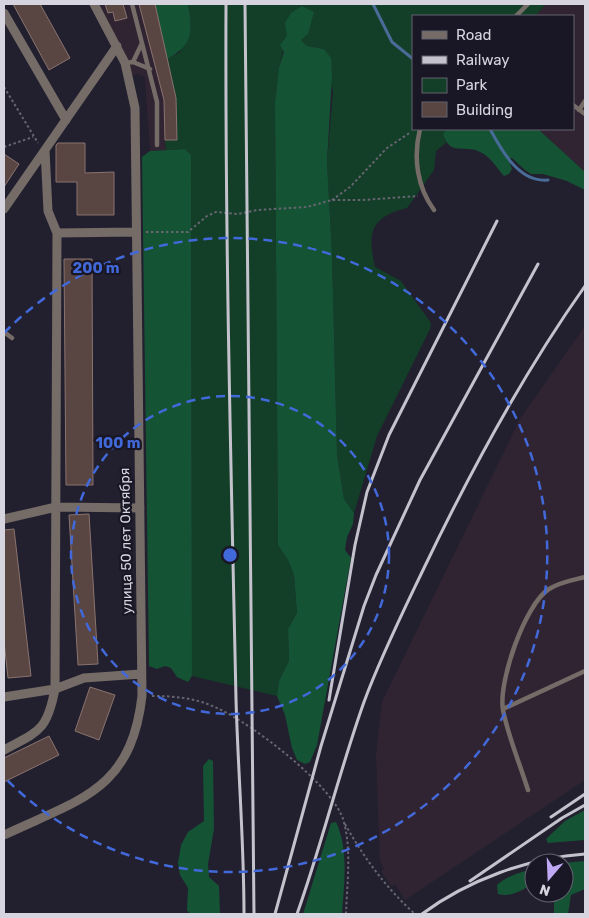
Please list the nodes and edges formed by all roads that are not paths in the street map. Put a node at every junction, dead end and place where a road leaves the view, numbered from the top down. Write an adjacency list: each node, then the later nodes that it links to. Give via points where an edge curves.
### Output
1 (94, 4): 7 (street, улица 50 лет Октября)
2 (132, 4): 6 (lane)
3 (528, 4): 5 (lane)
4 (4, 12): 14 (street)
5 (518, 15)
6 (142, 42): 8 (lane); 9 (lane)
7 (117, 46): 8 (street, улица 50 лет Октября); 14 (street)
8 (129, 62): 9 (lane); 20 (street, улица 50 лет Октября, via 135,108)
9 (150, 69): 16 (lane, via 157,102)
10 (585, 101): 12 (lane)
11 (574, 106): 12 (lane)
12 (579, 110): 13 (lane)
13 (585, 114)
14 (66, 120): 17 (street)
15 (420, 130): 19 (lane, via 416,159 423,196)
16 (157, 145)
17 (45, 150): 18 (street); 21 (street, via 48,211)
18 (4, 209)
19 (434, 210)
20 (136, 232): 21 (street); 25 (street, улица 50 лет Октября)
21 (57, 233): 24 (street)
22 (4, 332): 23 (lane)
23 (12, 338)
24 (56, 507): 25 (street); 26 (street); 30 (street)
25 (140, 508): 29 (street, улица 50 лет Октября)
26 (4, 519)
27 (585, 577): 32 (lane, via 549,589 529,613 503,688)
28 (585, 671): 32 (lane)
29 (141, 674): 30 (street, via 84,678); 35 (street, улица 50 лет Октября, via 139,720 131,746 105,783 91,794)
30 (55, 689): 31 (street); 33 (street, via 52,708 40,731)
31 (4, 697)
32 (503, 710): 34 (lane)
33 (4, 750)
34 (528, 790)
35 (4, 835)

